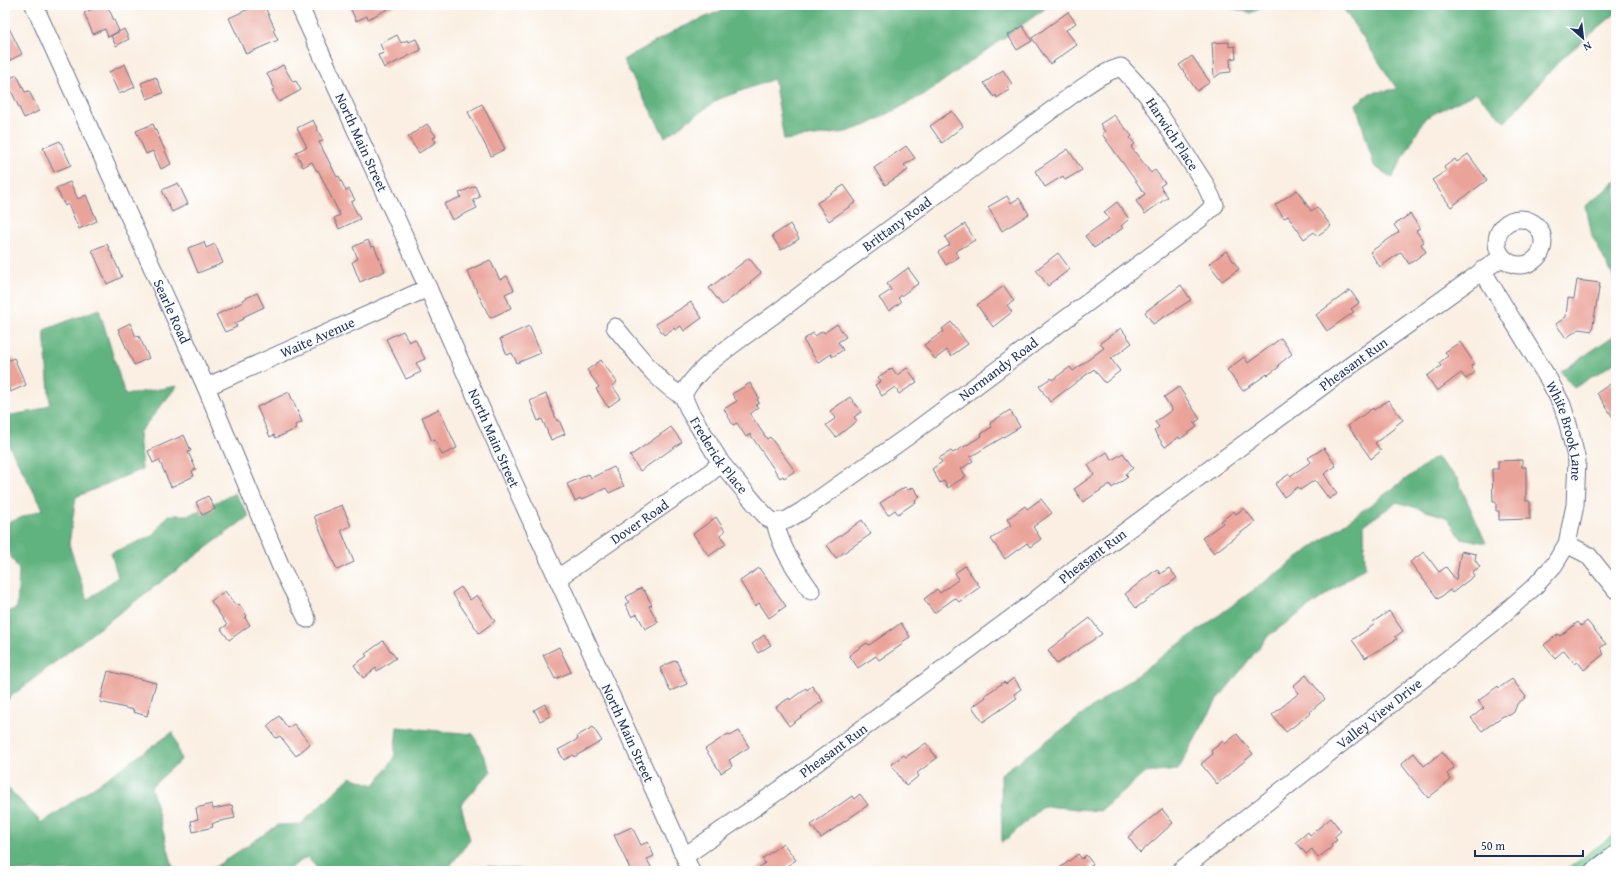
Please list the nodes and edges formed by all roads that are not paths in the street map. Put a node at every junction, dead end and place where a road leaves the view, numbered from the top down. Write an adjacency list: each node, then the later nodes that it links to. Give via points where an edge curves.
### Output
1 (34, 5): 9 (street, Searle Road)
2 (299, 5): 7 (street, North Main Street)
3 (1122, 68): 4 (street, Harwich Place, via 1147,95 1205,184); 10 (street, Brittany Road, via 1113,69 1072,95 823,278 712,361 694,379)
4 (1215, 205): 12 (street, Normandy Road, via 1200,219 911,434 802,511 787,520)
5 (1502, 256): 6 (street, Pheasant Run)
6 (1482, 270): 13 (street, White Brook Lane, via 1549,380 1562,405 1568,424 1577,461 1574,505); 19 (street, Pheasant Run, via 781,789)
7 (428, 288): 9 (street, Waite Avenue); 14 (street, North Main Street)
8 (615, 327): 10 (street, via 664,384)
9 (206, 387): 17 (street, Searle Road, via 281,567)
10 (683, 396): 11 (street, Frederick Place)
11 (721, 463): 12 (street, Frederick Place, via 763,513); 14 (street, Dover Road)
12 (775, 522): 16 (street, via 787,556)
13 (1567, 544): 15 (street, via 1588,555); 20 (street, Valley View Drive, via 1534,587 1492,624)
14 (558, 578): 19 (street, North Main Street)
15 (1616, 590)
16 (811, 591)
17 (307, 620)
18 (1616, 854): 21 (street)
19 (688, 864)
20 (1180, 871)
21 (1593, 871)

